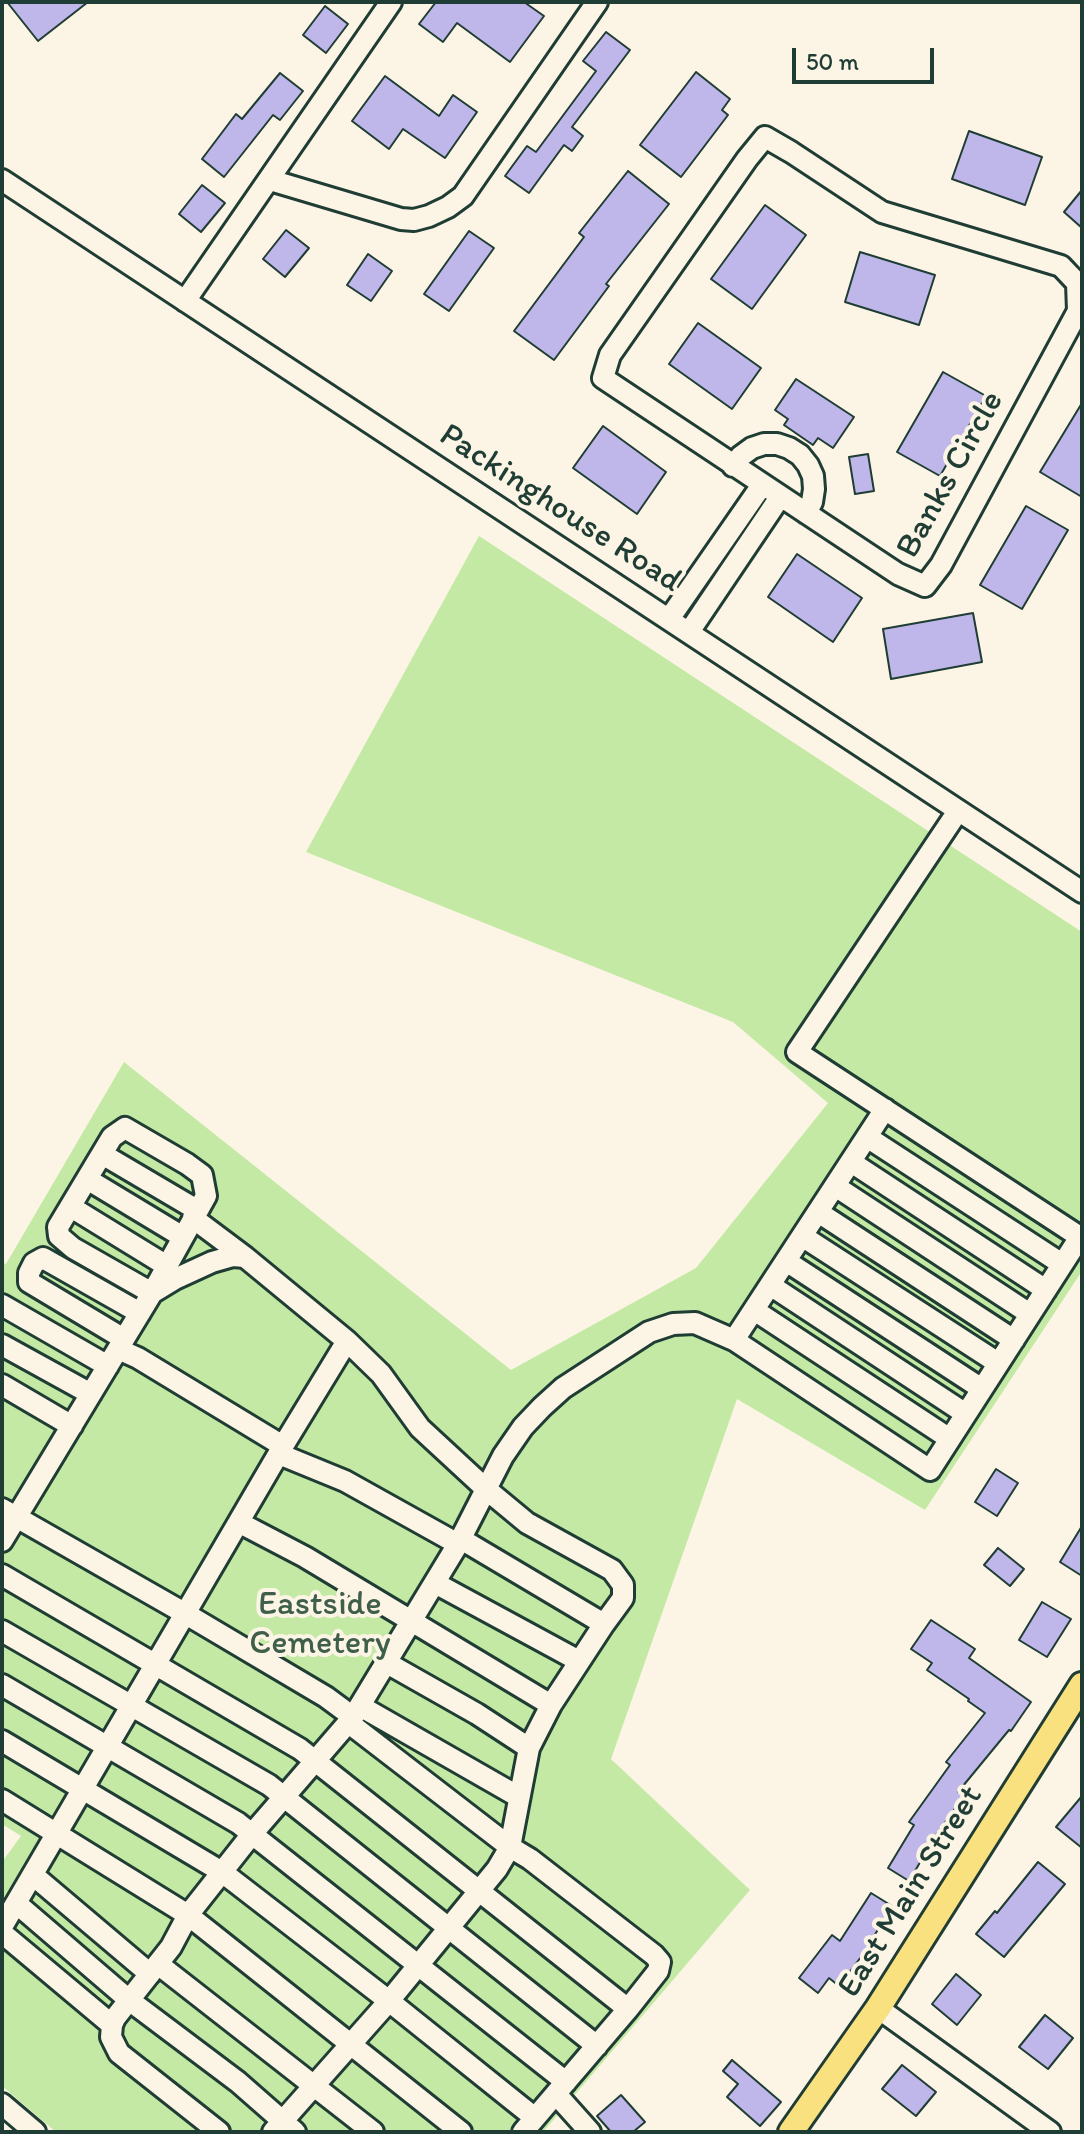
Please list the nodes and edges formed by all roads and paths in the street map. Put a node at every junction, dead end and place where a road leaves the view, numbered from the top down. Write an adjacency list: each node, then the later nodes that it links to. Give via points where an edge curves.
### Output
1 (391, 2): 4 (street)
2 (597, 2): 4 (street, via 463,196 448,207 414,220 401,219)
3 (2, 180): 5 (street, Packinghouse Road)
4 (270, 180): 5 (street)
5 (185, 301): 10 (street, Packinghouse Road)
6 (733, 466): 7 (street, Banks Circle); 9 (street, via 764,444 800,455 813,476); 9 (street, Banks Circle, via 603,378 610,355 765,137 882,212 1061,266 1077,283 1078,311 925,586)
7 (762, 485): 8 (street, Banks Circle); 10 (street)
8 (780, 497): 9 (street, Banks Circle); 11 (street)
9 (806, 513)
10 (669, 619): 11 (street, Packinghouse Road)
11 (689, 632): 12 (street, Packinghouse Road)
12 (958, 811): 13 (street, Packinghouse Road); 14 (street, via 797,1052)
13 (1082, 892)
14 (885, 1109): 15 (street); 26 (street, via 1080,1237)
15 (867, 1137): 17 (street); 26 (street)
16 (102, 1154): 18 (street); 22 (street); 22 (street, via 125,1128 202,1175 206,1196)
17 (851, 1162): 19 (street); 29 (street)
18 (87, 1179): 20 (street); 22 (street)
19 (835, 1186): 21 (street); 34 (street)
20 (71, 1207): 27 (street); 30 (street, via 58,1227 59,1236)
21 (818, 1212): 23 (street); 36 (street)
22 (191, 1222): 24 (street); 27 (street)
23 (802, 1236): 25 (street); 40 (street)
24 (245, 1257): 30 (street, via 212,1262); 37 (street)
25 (786, 1261): 28 (street); 42 (street)
26 (1062, 1264): 29 (street)
27 (167, 1266): 30 (street)
28 (770, 1285): 32 (street); 44 (street)
29 (1046, 1290): 34 (street)
30 (152, 1293): 33 (street)
31 (2, 1305): 39 (street)
32 (754, 1310): 35 (street); 46 (street)
33 (140, 1313): 39 (street); 39 (street, via 43,1258 34,1263 29,1282)
34 (1030, 1314): 36 (street)
35 (734, 1340): 46 (street, via 930,1470); 48 (street, via 695,1323 649,1332 542,1407 503,1456)
36 (1014, 1340): 40 (street)
37 (347, 1341): 47 (street); 48 (street, via 381,1374 420,1428)
38 (2, 1345): 43 (street)
39 (117, 1351): 43 (street); 47 (street, via 138,1358)
40 (998, 1363): 42 (street)
41 (2, 1385): 45 (street)
42 (982, 1389): 44 (street)
43 (91, 1394): 45 (street)
44 (966, 1414): 46 (street)
45 (72, 1426): 49 (street)
46 (950, 1439)
47 (281, 1450): 50 (street); 52 (street)
48 (486, 1489): 52 (street); 57 (street, via 527,1523 612,1570 623,1585 623,1598)
49 (10, 1513): 51 (street); 55 (street)
50 (240, 1523): 55 (street); 56 (street)
51 (2, 1541)
52 (460, 1541): 54 (street); 57 (street)
53 (2, 1575): 61 (street)
54 (435, 1583): 56 (street); 59 (street)
55 (186, 1614): 61 (street); 66 (street)
56 (412, 1621): 60 (street); 64 (street)
57 (604, 1624): 59 (street)
58 (2, 1631): 65 (street)
59 (579, 1661): 64 (street)
60 (387, 1663): 66 (street); 69 (street)
61 (156, 1665): 65 (street); 70 (street)
62 (2, 1685): 68 (street)
63 (1082, 1685): 90 (main road, East Main Street)
64 (551, 1705): 69 (street)
65 (133, 1706): 68 (street); 72 (street)
66 (354, 1715): 70 (street); 73 (street); 77 (street)
67 (2, 1741): 71 (street)
68 (108, 1747): 71 (street); 76 (street)
69 (529, 1748): 73 (street)
70 (315, 1760): 72 (street); 80 (street)
71 (83, 1789): 75 (street); 78 (street)
72 (282, 1797): 76 (street); 84 (street)
73 (519, 1797): 77 (street)
74 (2, 1800): 75 (street)
75 (58, 1833): 79 (street); 82 (street)
76 (252, 1834): 78 (street); 86 (street)
77 (510, 1847): 80 (street); 91 (street, via 660,1962)
78 (222, 1872): 82 (street); 89 (street)
79 (33, 1875): 81 (street); 87 (street)
80 (480, 1892): 84 (street); 91 (street)
81 (16, 1903): 83 (street); 88 (street)
82 (188, 1915): 87 (street); 93 (street)
83 (2, 1927)
84 (450, 1928): 86 (street); 94 (street)
85 (2, 1933): 92 (street)
86 (418, 1964): 89 (street); 96 (street)
87 (154, 1969): 88 (street); 95 (street)
88 (129, 2000): 92 (street); 99 (street, via 238,2082)
89 (389, 2001): 93 (street); 98 (street)
90 (878, 2008): 105 (main road, East Main Street); 106 (street)
91 (628, 2009): 94 (street)
92 (112, 2025): 101 (street, via 119,2053)
93 (350, 2044): 95 (street); 103 (street)
94 (597, 2046): 96 (street)
95 (314, 2086): 99 (street); 102 (street)
96 (561, 2088): 98 (street); 104 (street)
97 (2, 2104): 100 (street)
98 (529, 2125)
99 (284, 2129)
100 (35, 2132)
101 (219, 2132)
102 (373, 2132)
103 (461, 2132)
104 (590, 2132)
105 (791, 2132)
106 (1050, 2132)

